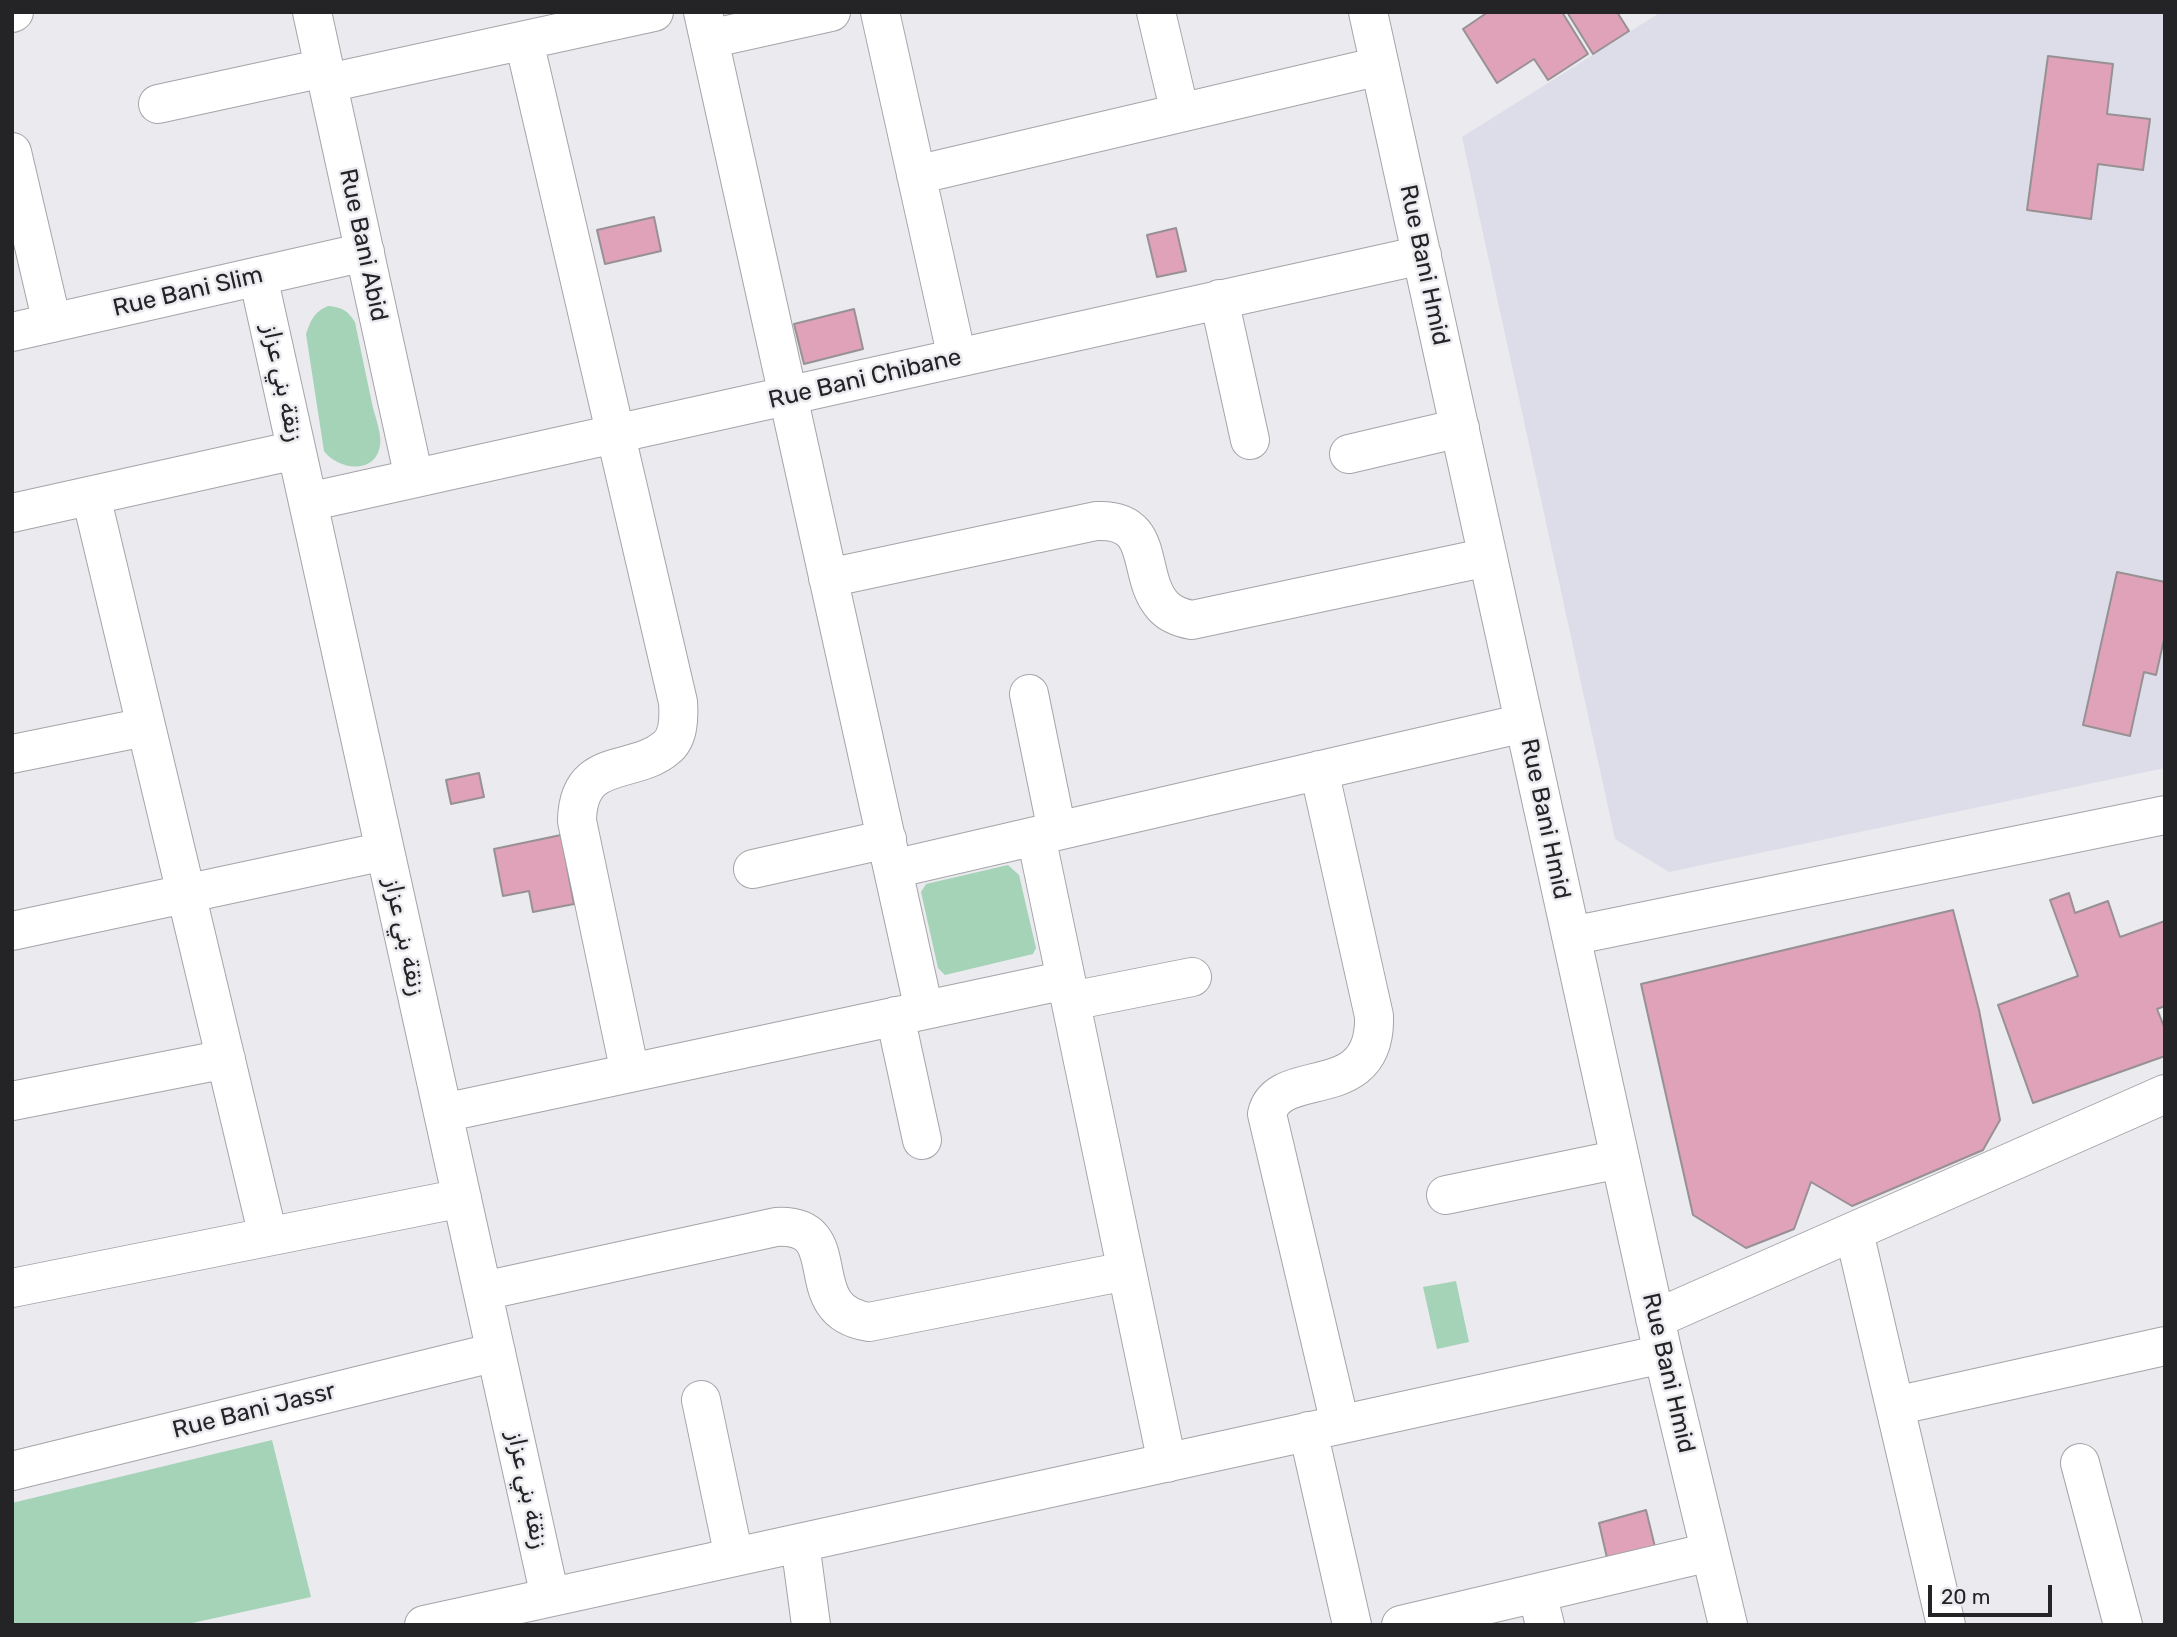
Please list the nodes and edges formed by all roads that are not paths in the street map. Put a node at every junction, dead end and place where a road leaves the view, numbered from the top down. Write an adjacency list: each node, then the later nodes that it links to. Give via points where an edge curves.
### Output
1 (312, 12): 10 (street, Rue Bani Abid)
2 (654, 12): 8 (street)
3 (831, 12): 7 (street)
4 (880, 12): 14 (street)
5 (1156, 12): 12 (street)
6 (1368, 12): 9 (street, Rue Bani Hmid)
7 (706, 26): 22 (street)
8 (524, 41): 10 (street); 24 (street)
9 (1380, 66): 12 (street); 16 (street, Rue Bani Hmid)
10 (326, 75): 11 (street); 15 (street, Rue Bani Abid)
11 (158, 104)
12 (1180, 113): 14 (street)
13 (12, 152): 19 (street)
14 (916, 175): 21 (street)
15 (365, 252): 17 (street, Rue Bani Slim); 28 (street, Rue Bani Abid)
16 (1422, 255): 18 (street, Rue Bani Chibane); 23 (street, Rue Bani Hmid)
17 (258, 276): 19 (street, Rue Bani Slim); 26 (street, زنقة بني عزاز)
18 (1219, 299): 21 (street, Rue Bani Chibane); 25 (street)
19 (52, 323): 20 (street, Rue Bani Slim)
20 (12, 332)
21 (957, 358): 22 (street, Rue Bani Chibane)
22 (788, 396): 24 (street, Rue Bani Chibane); 33 (street)
23 (1460, 428): 27 (street); 32 (street, Rue Bani Hmid)
24 (616, 434): 28 (street, Rue Bani Chibane); 51 (street, via 678,702 678,725 668,747 599,775 581,794 577,807)
25 (1250, 440)
26 (296, 450): 29 (street); 30 (street, زنقة بني عزاز)
27 (1349, 454)
28 (414, 478): 30 (street, Rue Bani Chibane)
29 (91, 496): 31 (street); 36 (street)
30 (308, 502): 41 (street, زنقة بني عزاز)
31 (12, 513)
32 (1488, 557): 33 (street, via 1192,620 1164,608 1155,596 1136,535 1108,520); 35 (street, Rue Bani Hmid)
33 (828, 578): 42 (street)
34 (1029, 694): 40 (street)
35 (1524, 723): 38 (street); 46 (street, Rue Bani Hmid)
36 (145, 727): 37 (street); 44 (street)
37 (12, 754)
38 (1319, 771): 40 (street); 69 (street, via 1374,1030 1371,1045 1355,1067 1343,1075 1281,1093 1269,1104 1267,1114)
39 (2165, 815): 46 (street)
40 (1046, 833): 42 (street); 48 (street)
41 (385, 851): 44 (street); 54 (street, زنقة بني عزاز)
42 (890, 854): 43 (street); 49 (street)
43 (753, 869)
44 (186, 894): 45 (street); 50 (street)
45 (12, 931)
46 (1571, 936): 56 (street, Rue Bani Hmid)
47 (1192, 976): 48 (street)
48 (1068, 991): 49 (street); 61 (street)
49 (910, 1013): 51 (street); 55 (street)
50 (226, 1059): 53 (street); 60 (street)
51 (630, 1073): 54 (street)
52 (2165, 1094): 59 (street)
53 (12, 1101)
54 (443, 1113): 58 (street, زنقة بني عزاز)
55 (922, 1140)
56 (1620, 1159): 57 (street); 64 (street, Rue Bani Hmid)
57 (1446, 1195)
58 (462, 1198): 60 (street); 63 (street, زنقة بني عزاز)
59 (1854, 1232): 64 (street); 68 (street)
60 (268, 1237): 62 (street)
61 (1126, 1271): 63 (street, via 869,1322 855,1320 836,1308 812,1238 802,1230 776,1227); 70 (street)
62 (12, 1288)
63 (482, 1291): 66 (street, زنقة بني عزاز)
64 (1659, 1336): 69 (street); 74 (street, Rue Bani Hmid)
65 (2165, 1346): 68 (street)
66 (496, 1352): 72 (street, Rue Bani Jassr); 76 (street, زنقة بني عزاز)
67 (701, 1400): 75 (street)
68 (1895, 1406): 83 (street)
69 (1324, 1428): 70 (street); 80 (street)
70 (1167, 1463): 73 (street)
71 (2080, 1463): 84 (street)
72 (12, 1471)
73 (800, 1543): 75 (street); 79 (street)
74 (1710, 1552): 77 (street); 82 (street, Rue Bani Hmid)
75 (734, 1557): 76 (street)
76 (564, 1605): 78 (street)
77 (1541, 1609): 81 (street)
78 (424, 1625)
79 (811, 1625)
80 (1352, 1625)
81 (1401, 1625)
82 (1728, 1625)
83 (1946, 1625)
84 (2123, 1625)

